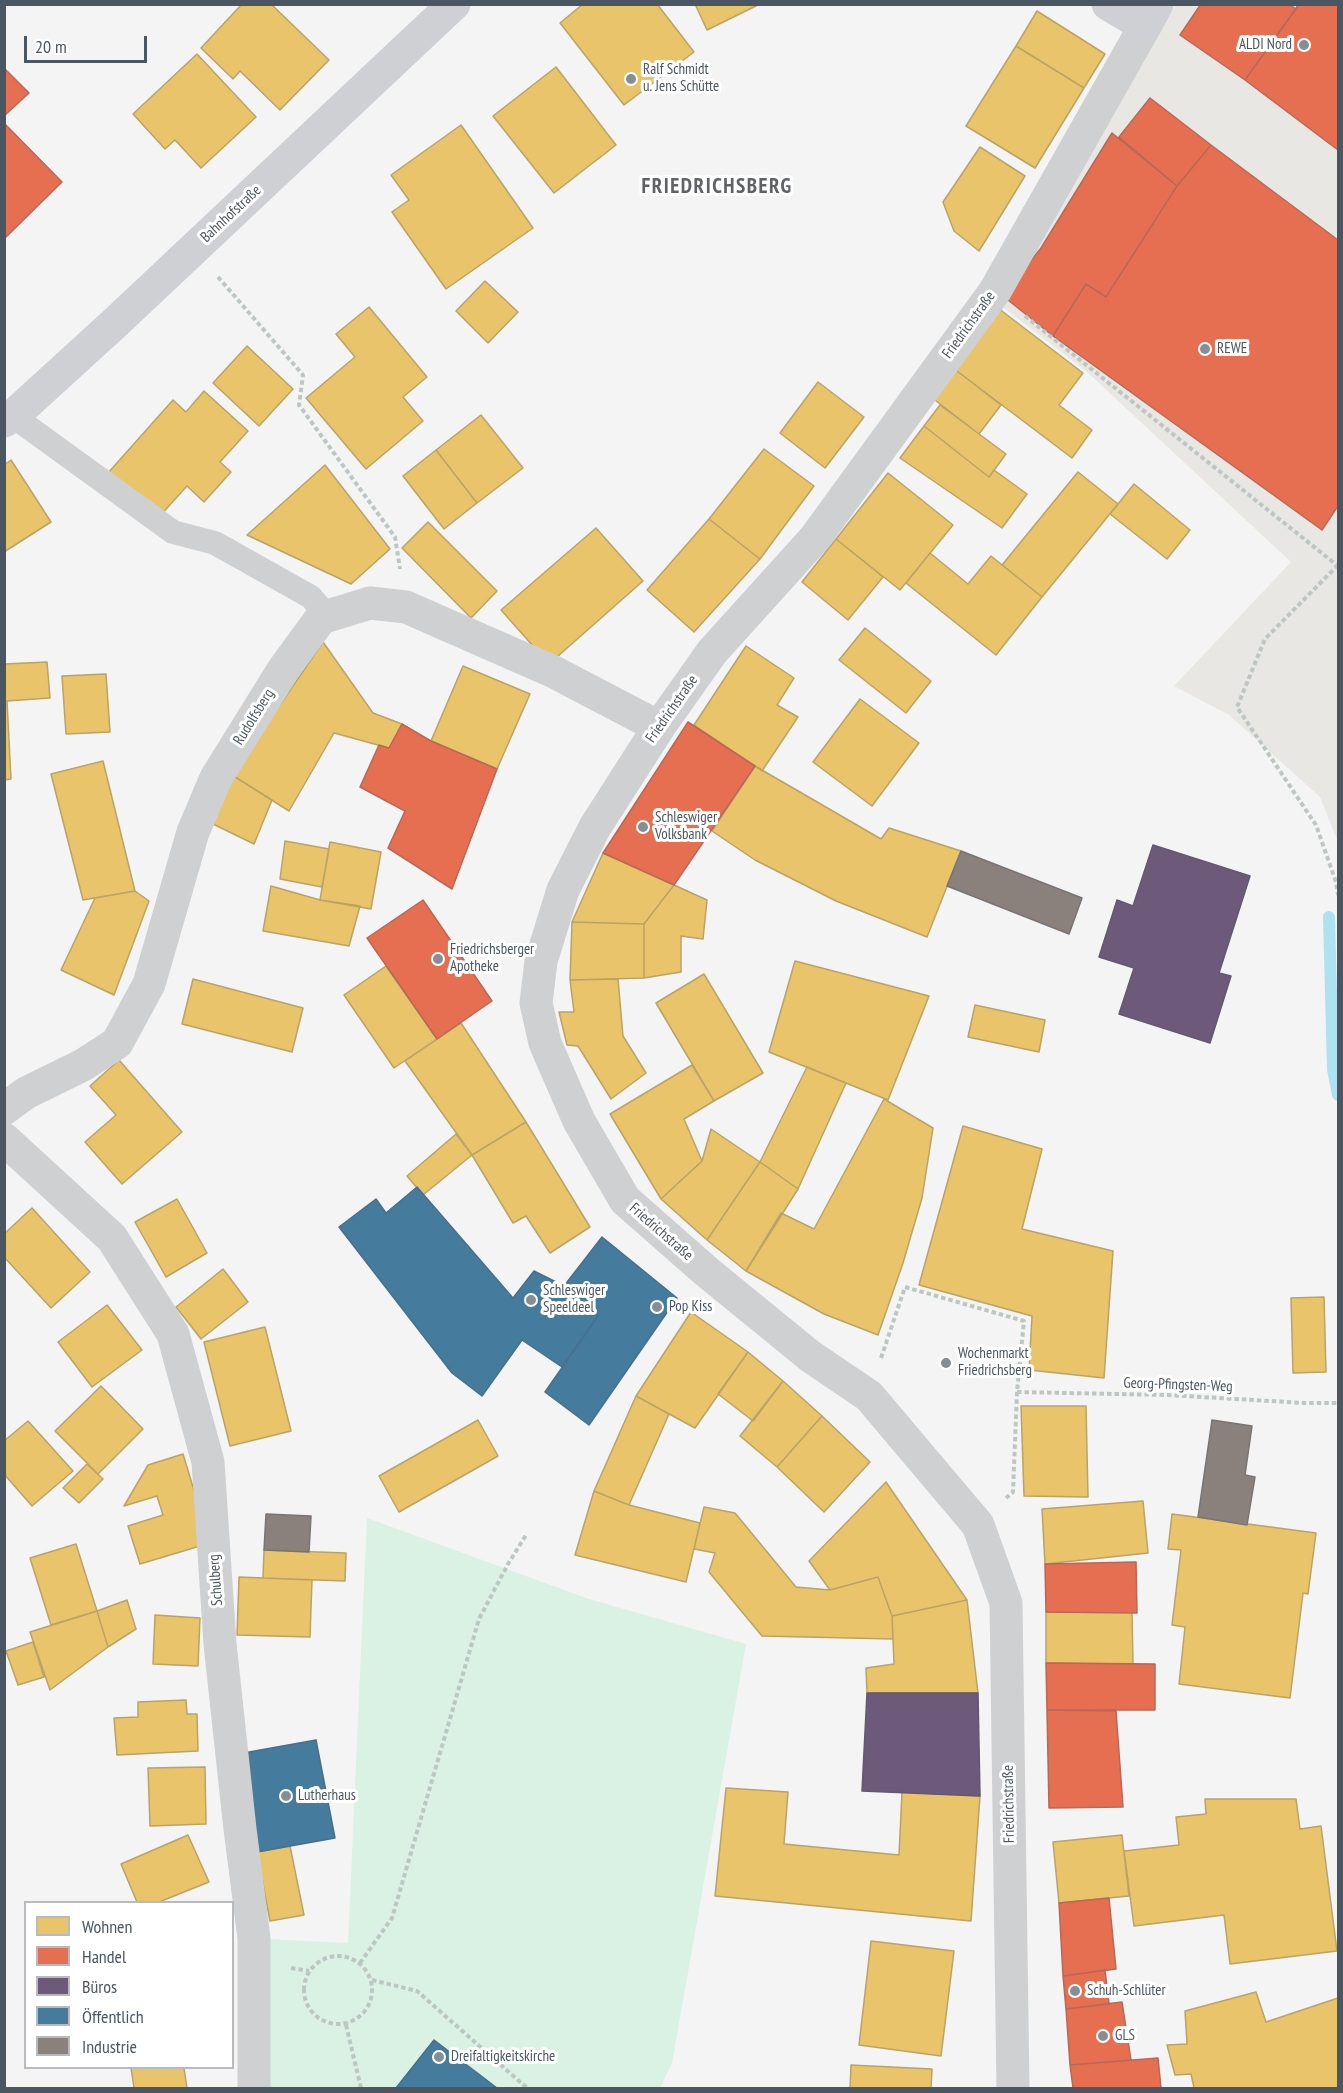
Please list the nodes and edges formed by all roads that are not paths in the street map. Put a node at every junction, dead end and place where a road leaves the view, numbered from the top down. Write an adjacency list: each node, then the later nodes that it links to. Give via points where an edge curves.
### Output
1 (454, 4): 4 (street, Bahnhofstraße)
2 (1108, 4): 3 (street)
3 (1151, 15): 6 (street, Friedrichstraße, via 994,291 814,538 712,652)
4 (9, 419): 5 (lane, via 173,532 216,543 311,597)
5 (327, 616): 6 (street, Rudolfsberg, via 370,603 406,607 554,672); 7 (street, Rudolfsberg, via 321,618 283,670 216,778 193,832 149,984 117,1043)
6 (658, 727): 10 (street, Friedrichstraße, via 595,827 563,890 541,962 536,1003 545,1043 579,1121 625,1200 810,1356 869,1395 978,1525 1006,1603)
7 (4, 1109)
8 (4, 1139): 9 (street, Schulberg, via 111,1238 173,1334 208,1462 220,1644 254,1938)
9 (255, 2088)
10 (1013, 2088)

